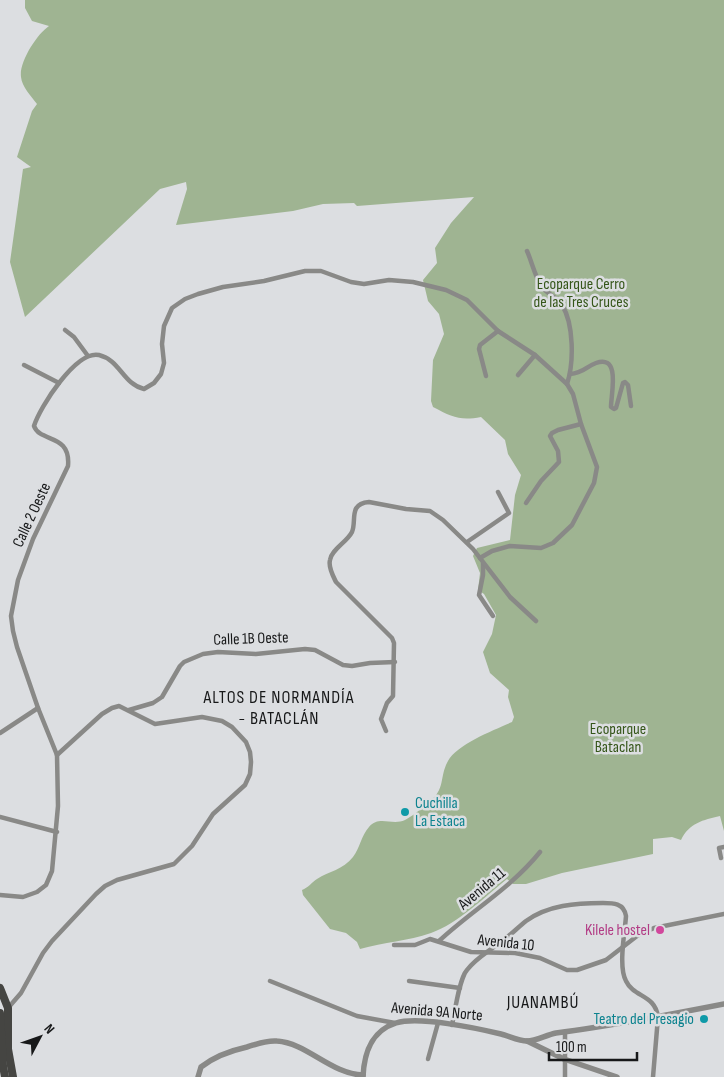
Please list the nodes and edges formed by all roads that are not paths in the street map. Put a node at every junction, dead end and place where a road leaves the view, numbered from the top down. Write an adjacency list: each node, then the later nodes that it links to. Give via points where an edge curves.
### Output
1 (528, 251): 7 (street, via 541,286 561,303 566,312)
2 (65, 330): 5 (street)
3 (498, 331): 4 (street); 5 (street, via 467,300 446,290 389,280 364,284 305,271 223,287 184,299 172,308 164,326 161,374 144,389 126,380 110,361 99,355); 9 (street, via 479,349)
4 (535, 355): 8 (street); 11 (street)
5 (88, 356): 10 (street, Calle 2 Oeste)
6 (24, 365): 10 (street)
7 (570, 374): 11 (street); 12 (street, via 579,373 596,363 609,364 613,370 611,406 616,408 624,382 628,385)
8 (518, 375)
9 (486, 376)
10 (59, 383): 21 (street, Calle 2 Oeste, via 34,426 66,450 68,466 33,539 18,580 11,616 15,639)
11 (567, 384): 13 (street)
12 (631, 406)
13 (581, 424): 15 (street, via 552,433 550,436 559,462); 17 (street, via 597,467 594,483 572,525 553,543 540,548 510,546 492,551)
14 (498, 492): 16 (street, via 509,513)
15 (526, 504)
16 (467, 542): 17 (street); 20 (street, via 430,511 369,502 354,511 353,530 332,554 332,574 344,592 392,638)
17 (481, 560): 18 (street, via 478,595); 19 (street, via 510,596)
18 (493, 616)
19 (536, 621)
20 (395, 662): 22 (street, Calle 1B Oeste, via 343,665 315,650 305,649 256,654 203,654 180,666 162,697); 23 (street, via 393,696 381,719)
21 (38, 708): 24 (street); 25 (street, Calle 2 Oeste)
22 (129, 710): 25 (street, Calle 1B Oeste, via 119,706 102,714); 42 (street, via 155,724 202,717 222,721 246,742 250,752 250,774 244,785 213,814 192,846 174,864 117,880 96,894 52,941 21,993)
23 (386, 731)
24 (0, 734)
25 (57, 755): 27 (street, Calle 2 Oeste)
26 (0, 817): 27 (street)
27 (57, 832): 31 (street, Calle 2 Oeste, via 52,871 46,885 23,897)
28 (721, 847): 30 (street)
29 (540, 852): 33 (street, Avenida 11, via 503,889)
30 (721, 858)
31 (0, 896)
32 (724, 914): 35 (street, Avenida 10, via 654,928)
33 (438, 941): 34 (street, Avenida 10, via 430,939 415,945); 36 (street, Avenida 10)
34 (394, 945)
35 (623, 947): 36 (street, Avenida 10, via 606,960 577,970 567,970 540,958 515,953); 36 (street, via 624,908 612,903 562,905 526,921); 44 (street, via 625,981 652,1002)
36 (484, 953): 40 (street, via 464,972)
37 (270, 981): 45 (street, Avenida 9A Norte, via 357,1016)
38 (409, 981): 40 (street)
39 (0, 988): 42 (main road)
40 (460, 988): 47 (street)
41 (724, 1004): 44 (street)
42 (8, 1008): 54 (main road, via 8,1049)
43 (0, 1012): 53 (main road)
44 (658, 1017): 48 (street); 58 (street)
45 (395, 1023): 46 (street, Avenida 9A Norte); 52 (street, via 379,1032 371,1042)
46 (438, 1023): 47 (street, Avenida 9A Norte); 50 (street)
47 (452, 1025): 49 (street, Avenida 9A Norte)
48 (565, 1032): 49 (street); 51 (street)
49 (527, 1041): 51 (street, Avenida 9A Norte)
50 (428, 1059)
51 (564, 1059): 56 (street); 57 (street, Avenida 9A Norte)
52 (363, 1076): 55 (street, via 345,1072 295,1046 268,1041 222,1053 201,1067)
53 (6, 1077)
54 (13, 1077)
55 (198, 1077)
56 (565, 1077)
57 (617, 1077)
58 (653, 1077)

